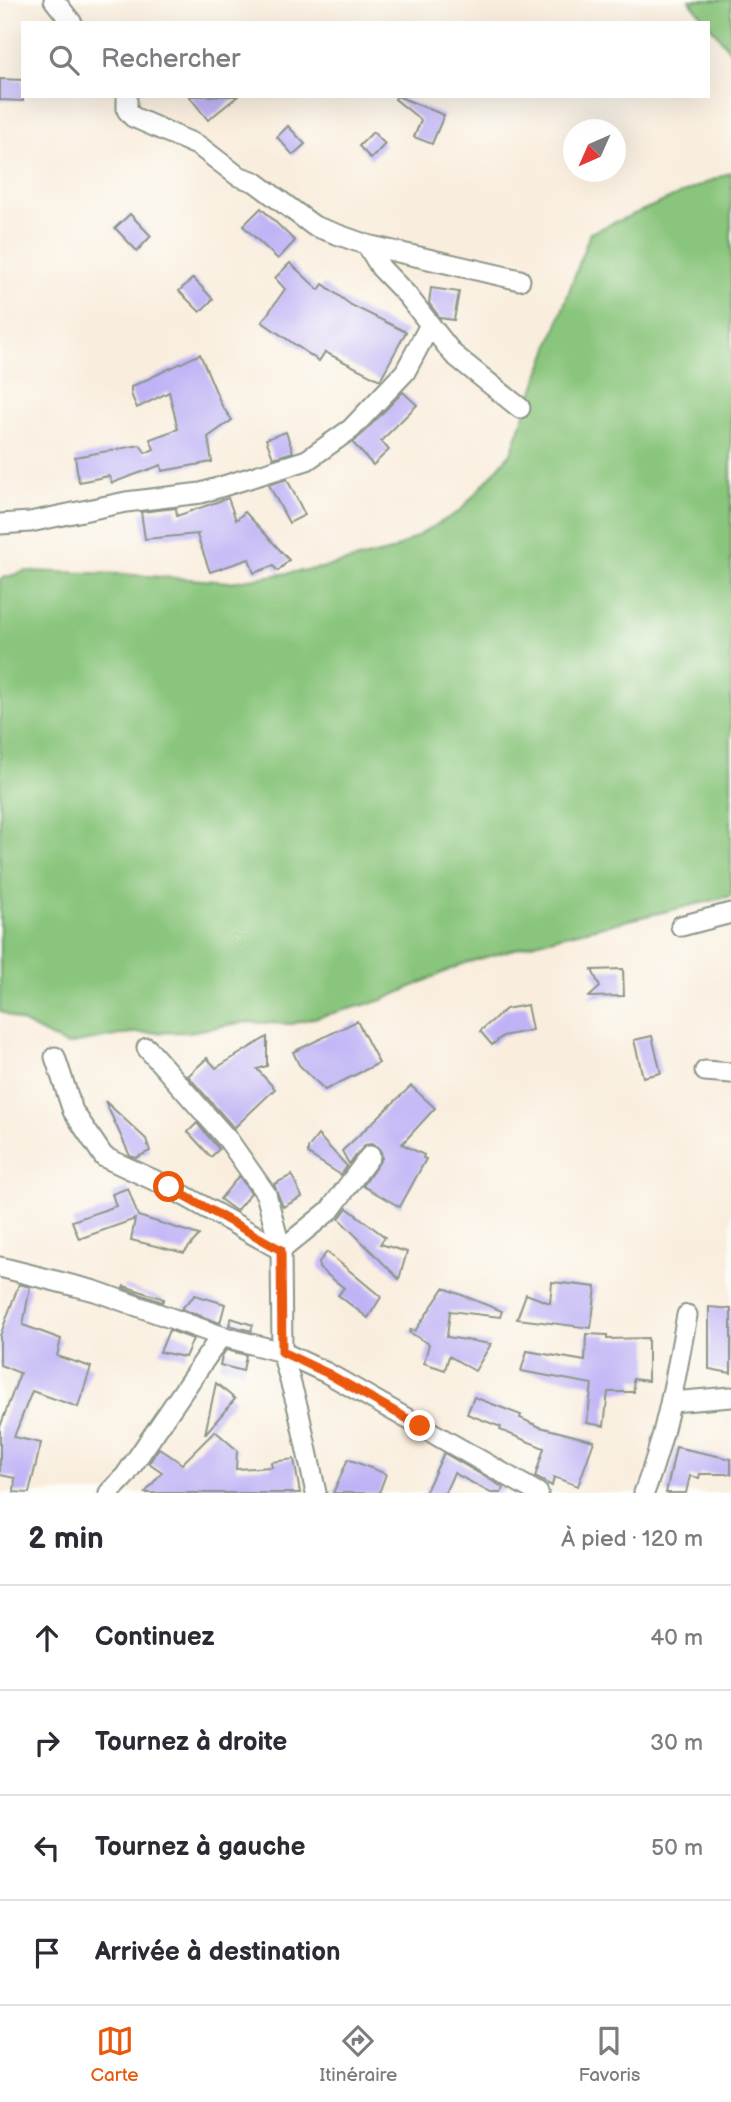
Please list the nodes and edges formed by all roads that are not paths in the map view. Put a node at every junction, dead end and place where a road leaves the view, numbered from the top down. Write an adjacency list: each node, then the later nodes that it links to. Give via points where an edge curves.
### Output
1 (54, 0): 2 (street)
2 (70, 21)
3 (127, 98): 4 (street, via 127,110 134,117 200,146 314,226)
4 (367, 246): 5 (street); 6 (street)
5 (520, 280)
6 (430, 325): 7 (street, via 453,354); 8 (street, via 397,381 351,429 307,460 201,493)
7 (520, 408)
8 (0, 524)
9 (731, 913): 10 (street)
10 (681, 926)
11 (147, 1048): 16 (street, via 229,1141 266,1194)
12 (55, 1057): 16 (street, via 73,1111 104,1157 169,1187)
13 (705, 1071): 14 (street)
14 (731, 1073)
15 (370, 1156): 16 (street, via 330,1210)
16 (281, 1250): 20 (street)
17 (0, 1266): 19 (street, via 96,1291)
18 (687, 1315): 22 (street)
19 (221, 1336): 20 (street); 23 (street)
20 (282, 1352): 24 (street); 25 (street)
21 (731, 1397): 22 (street)
22 (671, 1402): 26 (street)
23 (109, 1493)
24 (316, 1493)
25 (538, 1493)
26 (644, 1493)

